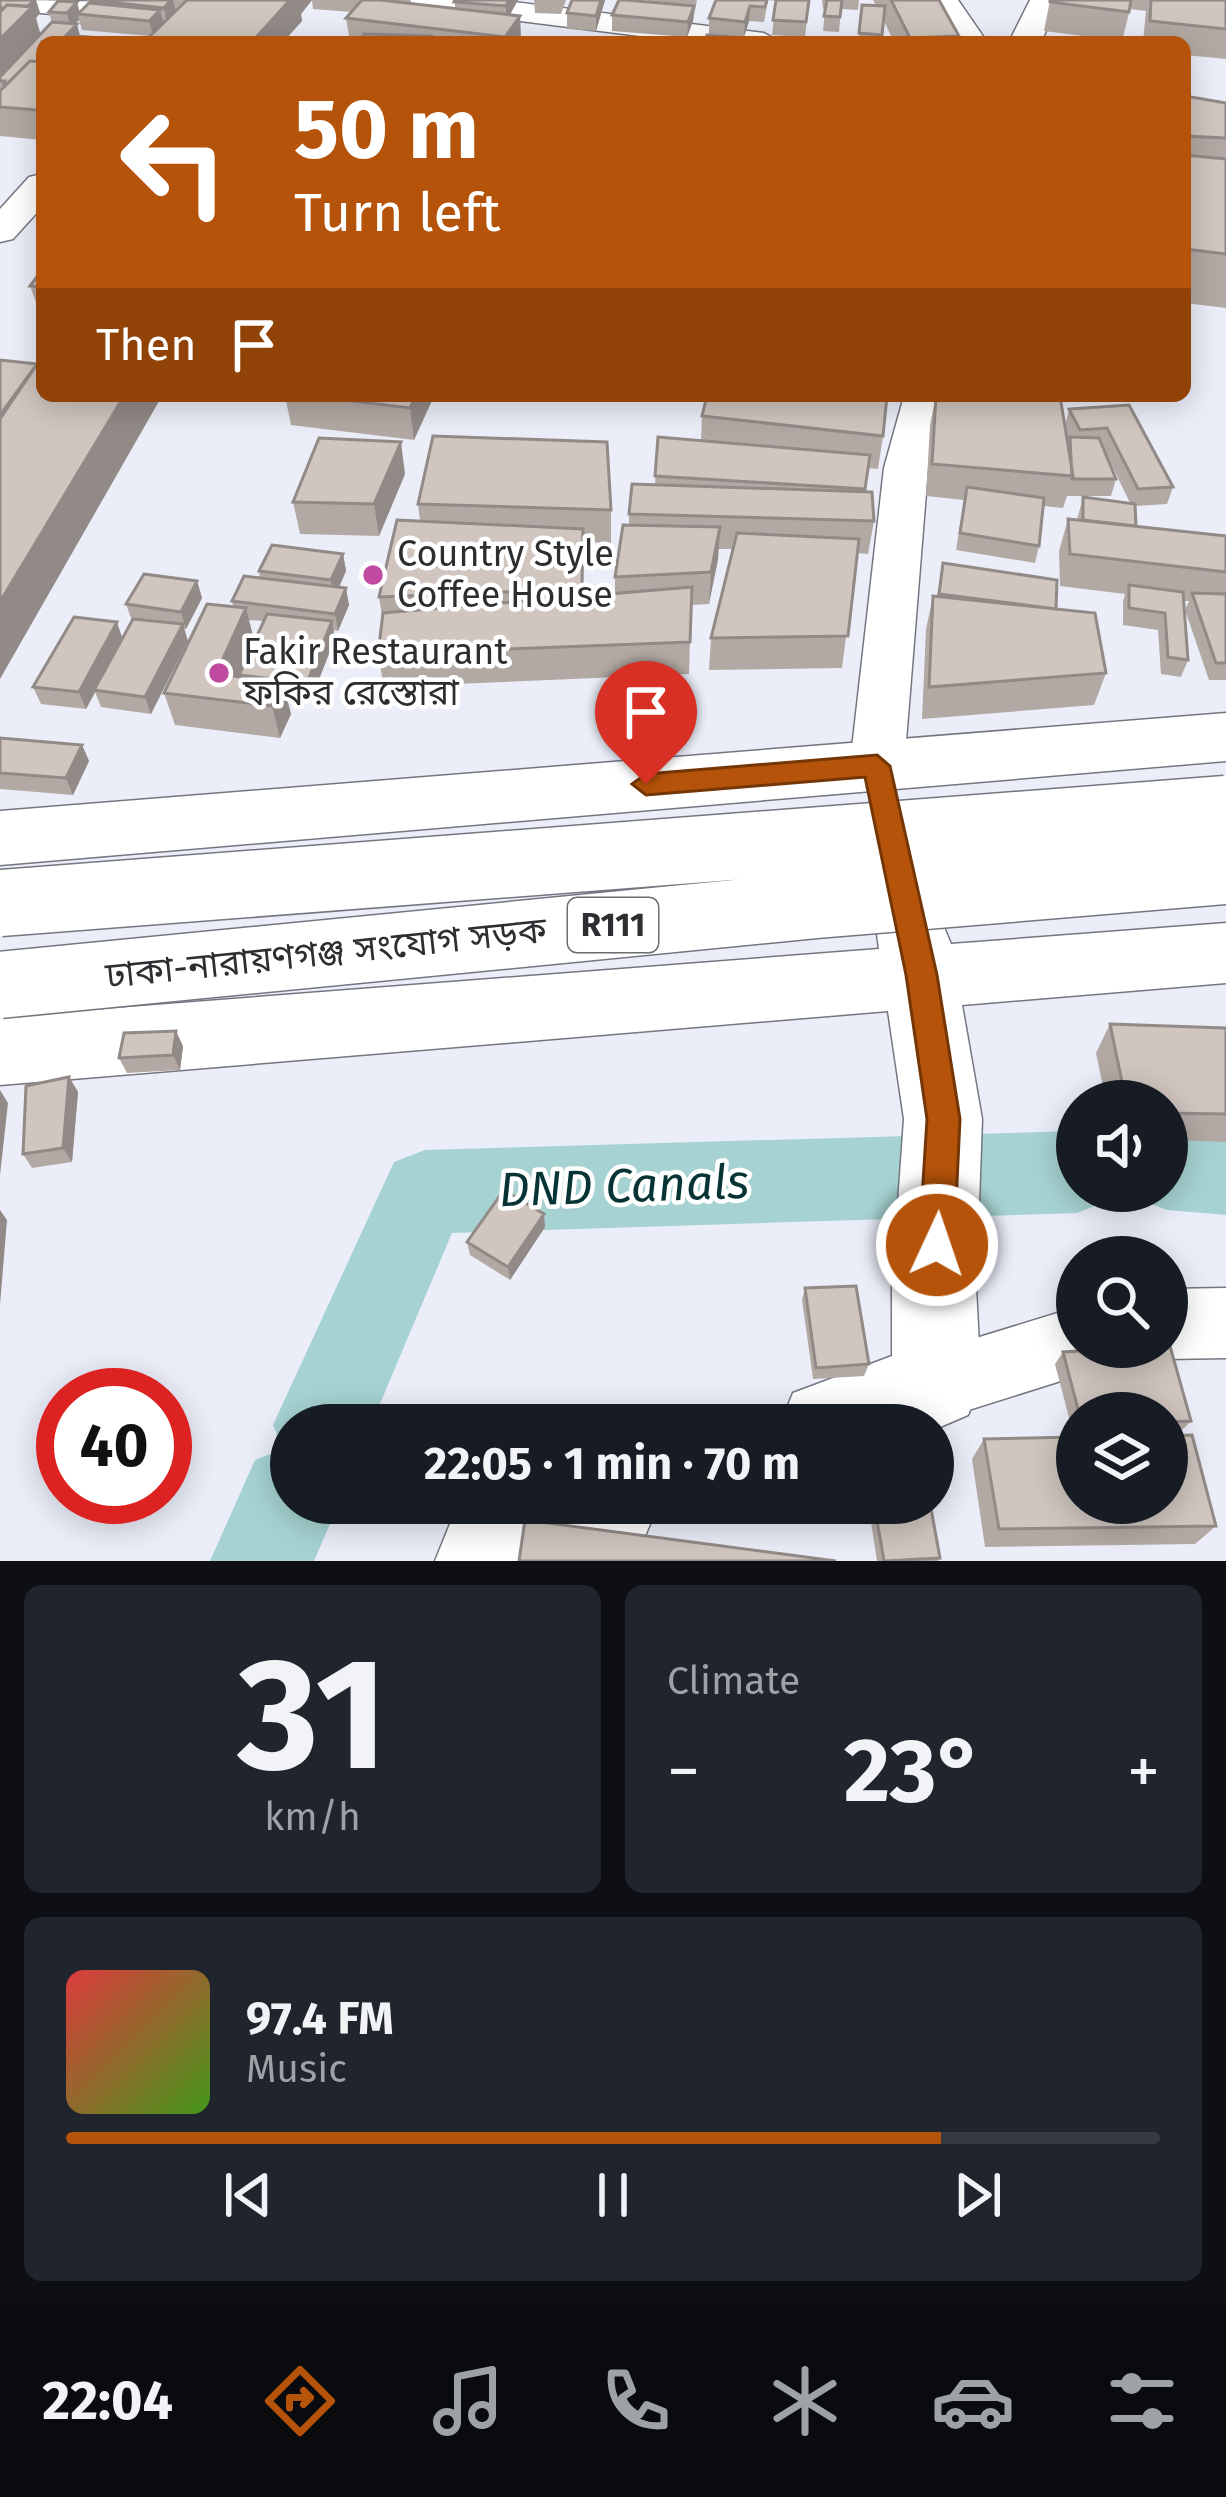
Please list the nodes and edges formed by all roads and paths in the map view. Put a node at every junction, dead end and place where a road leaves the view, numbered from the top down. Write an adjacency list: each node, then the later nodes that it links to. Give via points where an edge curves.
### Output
1 (423, 0): 6 (street)
2 (943, 0): 7 (street)
3 (1045, 0): 8 (street)
4 (0, 1): 5 (street)
5 (183, 29)
6 (715, 36)
7 (967, 36)
8 (1028, 36)
9 (36, 192): 10 (street)
10 (0, 231)
11 (924, 402): 13 (street, via 907,468)
12 (1226, 737): 13 (street)
13 (877, 766): 15 (street); 19 (street)
14 (1226, 809): 17 (street, ঢাকা-নারায়ণগঞ্জ সংযোগ সড়ক / R111, bridge)
15 (0, 838)
16 (1226, 871): 20 (street, ঢাকা-নারায়ণগঞ্জ সংযোগ সড়ক / R111, bridge)
17 (0, 904)
18 (1226, 953): 19 (street)
19 (922, 975): 21 (street); 25 (street, via 944,1119)
20 (0, 985)
21 (0, 1051)
22 (1226, 1323): 23 (street)
23 (1188, 1324)
24 (1056, 1349): 25 (street)
25 (937, 1384): 26 (street)
26 (882, 1404)
27 (554, 1524): 28 (street, via 488,1548)
28 (483, 1561)

